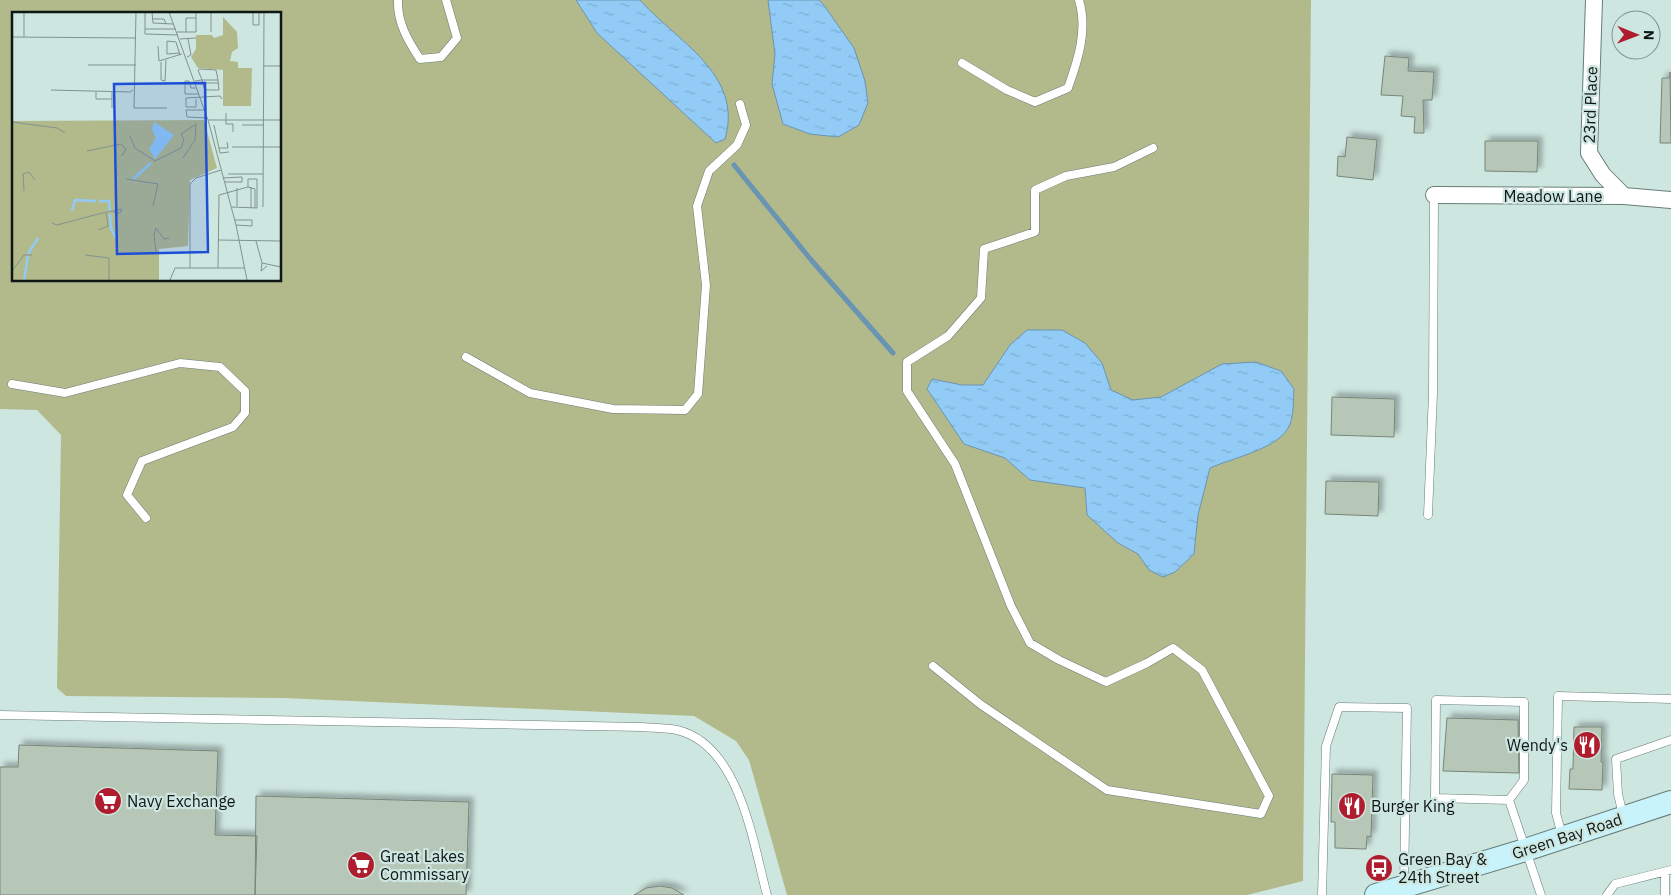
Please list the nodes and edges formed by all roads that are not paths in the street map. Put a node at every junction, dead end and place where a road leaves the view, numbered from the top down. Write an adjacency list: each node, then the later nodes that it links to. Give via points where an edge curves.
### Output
1 (398, 0): 2 (lane, via 406,38 420,59 441,57 458,38)
2 (446, 0)
3 (1079, 0): 5 (lane, via 1083,13 1080,55 1068,88 1035,102 1007,90)
4 (1594, 0): 9 (street, 23rd Place, via 1588,153 1602,175)
5 (962, 63)
6 (740, 104): 11 (lane, via 746,125 737,144 709,171 697,206 706,285 698,394 685,410 613,409 530,393)
7 (1153, 148): 15 (lane, via 1114,167 1066,176 1035,190 1035,232 984,249 981,298 948,336 907,362 907,391 955,464 1030,643 1106,682 1173,648 1202,670 1269,796 1261,814 1107,790 980,704)
8 (1434, 195): 9 (street, Meadow Lane); 13 (lane, via 1433,394)
9 (1624, 196): 10 (street, Meadow Lane)
10 (1671, 200)
11 (466, 357)
12 (12, 384): 14 (lane, via 65,393 180,363 220,367 245,391 245,413 233,427 142,461 127,495)
13 (1428, 515)
14 (146, 518)
15 (932, 666)
16 (1671, 699): 22 (lane, via 1558,696 1556,813)
17 (0, 716): 26 (lane, via 678,730 709,749 730,776 743,804)
18 (1671, 740): 21 (lane, via 1616,759 1618,794)
19 (1509, 800): 19 (lane, via 1524,780 1524,702 1436,700 1435,798); 23 (lane)
20 (1671, 802): 21 (main road, Green Bay Road)
21 (1624, 817): 22 (main road, Green Bay Road)
22 (1562, 837): 23 (main road, Green Bay Road)
23 (1525, 850): 25 (main road, Green Bay Road); 29 (lane)
24 (1668, 871): 30 (lane, via 1614,884); 31 (lane)
25 (1404, 886): 27 (lane, via 1407,708 1338,707 1326,746); 28 (main road, Green Bay Road)
26 (767, 895)
27 (1322, 895)
28 (1376, 895)
29 (1541, 895)
30 (1607, 895)
31 (1665, 895)

